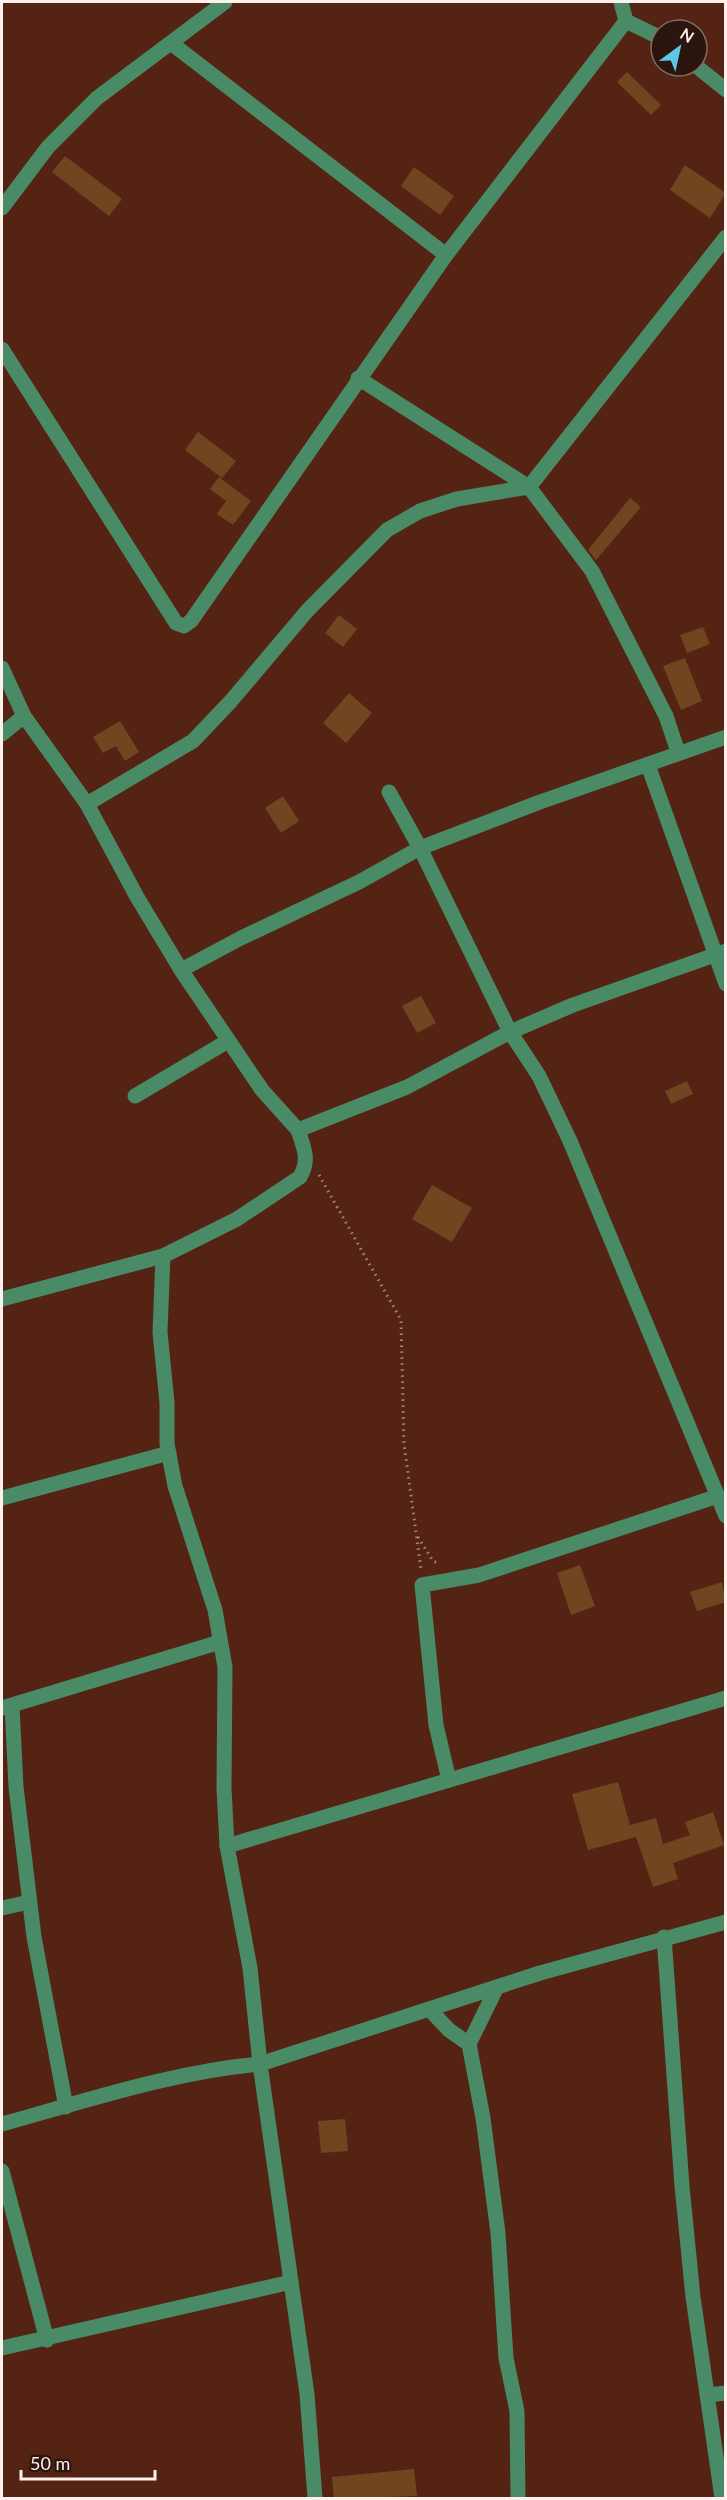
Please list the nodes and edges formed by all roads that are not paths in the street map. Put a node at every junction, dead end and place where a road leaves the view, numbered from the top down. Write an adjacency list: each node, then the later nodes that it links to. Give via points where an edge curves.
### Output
1 (225, 2): 5 (street)
2 (621, 2): 3 (street)
3 (626, 21): 4 (street); 10 (street)
4 (649, 32)
5 (171, 43): 8 (street, via 97,98 48,147); 10 (street)
6 (709, 76): 7 (street)
7 (726, 90)
8 (2, 208)
9 (726, 237): 13 (street)
10 (446, 255): 12 (street)
11 (2, 350): 12 (street, via 176,623 184,626)
12 (358, 378): 13 (street)
13 (529, 487): 18 (street, via 592,572 666,716); 21 (street, via 420,511 387,530 307,611 193,741)
14 (2, 668): 15 (street)
15 (24, 716): 16 (street); 21 (street)
16 (2, 734)
17 (726, 737): 18 (street)
18 (678, 752): 19 (street)
19 (648, 765): 22 (street, via 540,801); 23 (street)
20 (389, 792): 22 (street)
21 (87, 804): 24 (street)
22 (420, 848): 24 (street); 26 (street)
23 (721, 953): 25 (street); 26 (street, via 646,977)
24 (181, 970): 27 (street)
25 (726, 984)
26 (510, 1032): 29 (street, via 423,1080); 33 (street, via 539,1076 570,1141)
27 (228, 1041): 28 (street); 29 (street, via 262,1090)
28 (135, 1096)
29 (298, 1130): 30 (street, via 306,1156 306,1167 300,1177 237,1219)
30 (163, 1256): 31 (street); 32 (street, via 160,1332)
31 (2, 1299)
32 (169, 1453): 34 (street); 36 (street, via 180,1504 215,1610)
33 (718, 1496): 35 (street); 39 (street, via 479,1575 422,1585 436,1725)
34 (2, 1498)
35 (726, 1516)
36 (220, 1641): 38 (street); 40 (street, via 225,1677)
37 (726, 1698): 39 (street)
38 (7, 1707): 41 (street)
39 (449, 1780): 40 (street)
40 (227, 1846): 48 (street, via 250,1968)
41 (29, 1902): 42 (street); 49 (street)
42 (2, 1908)
43 (726, 1922): 44 (street)
44 (664, 1937): 45 (street); 56 (street, via 682,2186)
45 (496, 1989): 46 (street); 47 (street)
46 (429, 2009): 47 (street); 48 (street)
47 (469, 2044): 58 (street, via 498,2233 506,2358 518,2411)
48 (260, 2064): 49 (street, via 235,2066); 52 (street)
49 (66, 2107): 50 (street)
50 (2, 2124)
51 (2, 2171): 53 (street)
52 (291, 2282): 53 (street); 57 (street, via 307,2394)
53 (47, 2340): 54 (street)
54 (2, 2348)
55 (726, 2393): 56 (street)
56 (707, 2395): 59 (street)
57 (315, 2499)
58 (518, 2499)
59 (722, 2499)

